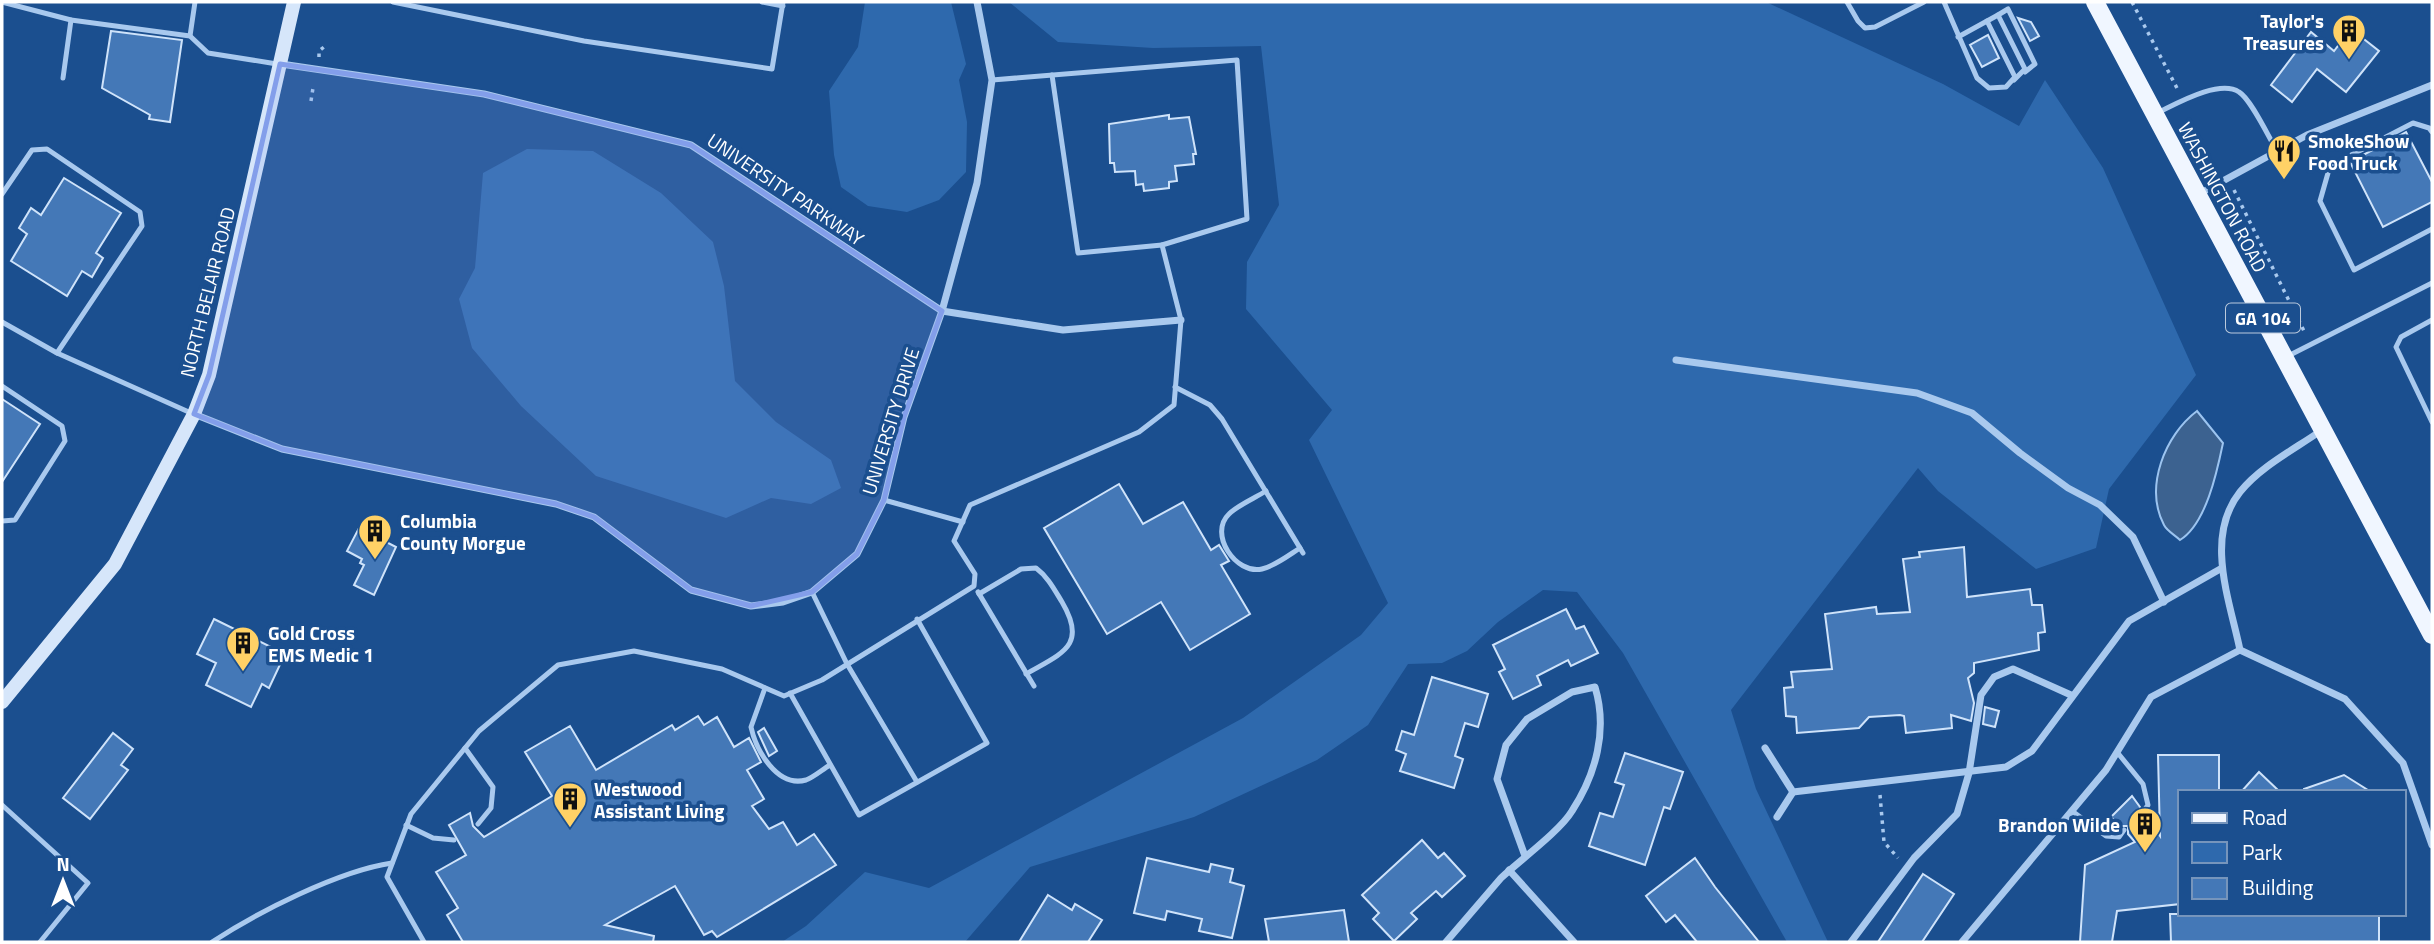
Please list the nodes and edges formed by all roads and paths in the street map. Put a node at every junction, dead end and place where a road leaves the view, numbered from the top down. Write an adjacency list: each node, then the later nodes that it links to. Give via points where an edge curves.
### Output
1 (195, 2): 16 (lane)
2 (294, 2): 20 (main road, NORTH BELAIR ROAD)
3 (393, 2): 12 (lane, via 584,41 772,69)
4 (762, 2): 12 (lane)
5 (977, 2): 23 (street, UNIVERSITY DRIVE)
6 (1847, 2): 7 (lane, via 1865,28)
7 (1922, 2)
8 (1944, 2): 17 (lane)
9 (2095, 2): 29 (main road, WASHINGTON ROAD / GA 104)
10 (2132, 2): 27 (path)
11 (2, 3): 14 (lane)
12 (783, 4)
13 (1997, 15): 15 (lane); 25 (lane, via 2025,69); 25 (lane, via 2008,9 2035,64)
14 (71, 20): 16 (lane); 22 (lane)
15 (1987, 21): 17 (lane); 25 (lane, via 2015,77)
16 (190, 36): 20 (lane, via 208,53)
17 (1958, 37): 25 (lane, via 1977,78 1989,88)
18 (324, 47): 19 (path)
19 (319, 57)
20 (280, 64): 38 (street, UNIVERSITY PARKWAY, via 484,94 691,145); 49 (main road, NORTH BELAIR ROAD, via 209,376)
21 (1052, 75): 23 (lane); 36 (lane, via 1078,253); 36 (lane, via 1237,60 1247,219)
22 (63, 78)
23 (992, 80): 38 (street, UNIVERSITY DRIVE, via 976,183)
24 (2432, 85): 31 (street)
25 (2006, 87)
26 (313, 88): 28 (path)
27 (2184, 100): 29 (lane); 31 (lane, via 2227,88 2241,92)
28 (311, 101)
29 (2154, 114): 34 (main road, WASHINGTON ROAD / GA 104)
30 (2432, 132): 35 (lane, via 2413,123 2329,166 2320,201 2354,270)
31 (2277, 151): 32 (street)
32 (2228, 178): 34 (street); 43 (path)
33 (2, 194): 44 (lane, via 32,150 47,149 140,212 142,226)
34 (2198, 195): 45 (main road, WASHINGTON ROAD / GA 104)
35 (2432, 229)
36 (1162, 246): 39 (lane)
37 (2432, 283): 43 (lane)
38 (942, 312): 39 (street, UNIVERSITY PARKWAY, via 1063,330); 53 (street, UNIVERSITY DRIVE, via 904,417)
39 (1181, 320): 48 (lane)
40 (2432, 320): 50 (lane, via 2401,337 2396,347)
41 (5, 324): 42 (lane); 44 (lane)
42 (2, 334)
43 (2311, 344): 45 (lane)
44 (57, 353): 49 (lane)
45 (2284, 358): 51 (main road, WASHINGTON ROAD / GA 104)
46 (1676, 360): 60 (street, via 1917,393 1972,413 2068,488 2100,505 2133,537)
47 (2, 386): 54 (lane, via 62,426 65,441 15,520)
48 (1175, 387): 52 (lane, via 1210,405 1223,419); 55 (lane, via 1174,405 1139,432 970,505)
49 (194, 414): 58 (street, UNIVERSITY DRIVE, via 282,449 556,504 594,517 691,590 751,606); 70 (main road, NORTH BELAIR ROAD, via 115,564)
50 (2432, 422)
51 (2322, 430): 56 (street, via 2239,493 2223,527); 62 (main road, WASHINGTON ROAD / GA 104)
52 (1266, 491): 52 (lane, via 1302,550 1262,569 1251,569 1240,565 1221,535 1229,513)
53 (884, 500): 55 (lane); 58 (street, UNIVERSITY DRIVE, via 857,554)
54 (2, 521)
55 (963, 522): 57 (lane, via 954,541 975,574)
56 (2222, 568): 60 (street); 63 (street)
57 (974, 586): 59 (lane); 61 (lane)
58 (812, 592): 64 (lane)
59 (979, 594): 65 (lane); 65 (lane, via 1021,569 1036,568 1047,576 1074,622 1072,639 1062,653)
60 (2164, 601): 69 (street, via 2129,621)
61 (917, 620): 64 (lane); 76 (lane, via 987,743)
62 (2432, 635)
63 (2240, 650): 73 (street, via 2151,697); 87 (street, via 2345,699 2403,763)
64 (847, 664): 68 (lane); 76 (lane)
65 (1026, 674): 66 (lane)
66 (1034, 686)
67 (765, 688): 68 (lane); 71 (lane, via 722,669 634,651 558,665); 74 (lane, via 751,727 775,771 783,777 806,780)
68 (790, 694): 74 (lane)
69 (2071, 695): 75 (street, via 2032,751 2006,767); 75 (street, via 2013,669 1994,677 1981,695)
70 (2, 702)
71 (465, 748): 83 (lane, via 493,787 491,808); 84 (lane)
72 (1765, 748): 78 (street)
73 (2117, 752): 80 (street); 81 (lane, via 2143,784 2148,805)
74 (830, 765): 76 (lane, via 859,816)
75 (1969, 772): 77 (street); 90 (street, via 1957,814)
76 (917, 782)
77 (1879, 783): 78 (street); 90 (path, via 1884,842)
78 (1793, 792): 82 (street)
79 (2, 805): 92 (lane, via 88,883)
80 (2071, 811): 85 (lane, via 2106,836 2119,837); 98 (street)
81 (2143, 812)
82 (1777, 817)
83 (478, 824)
84 (406, 825): 86 (lane, via 433,838); 89 (lane)
85 (2124, 831)
86 (454, 840)
87 (2432, 845)
88 (1525, 856): 88 (street, via 1572,813 1600,748 1602,710 1595,687 1572,692 1527,719 1506,745 1497,779); 91 (street)
89 (393, 863): 93 (lane, via 373,865 300,895); 94 (lane, via 387,877)
90 (1908, 866): 97 (street)
91 (1509, 870): 95 (street); 96 (street)
92 (40, 942)
93 (212, 942)
94 (424, 942)
95 (1446, 942)
96 (1574, 942)
97 (1851, 942)
98 (1962, 942)

